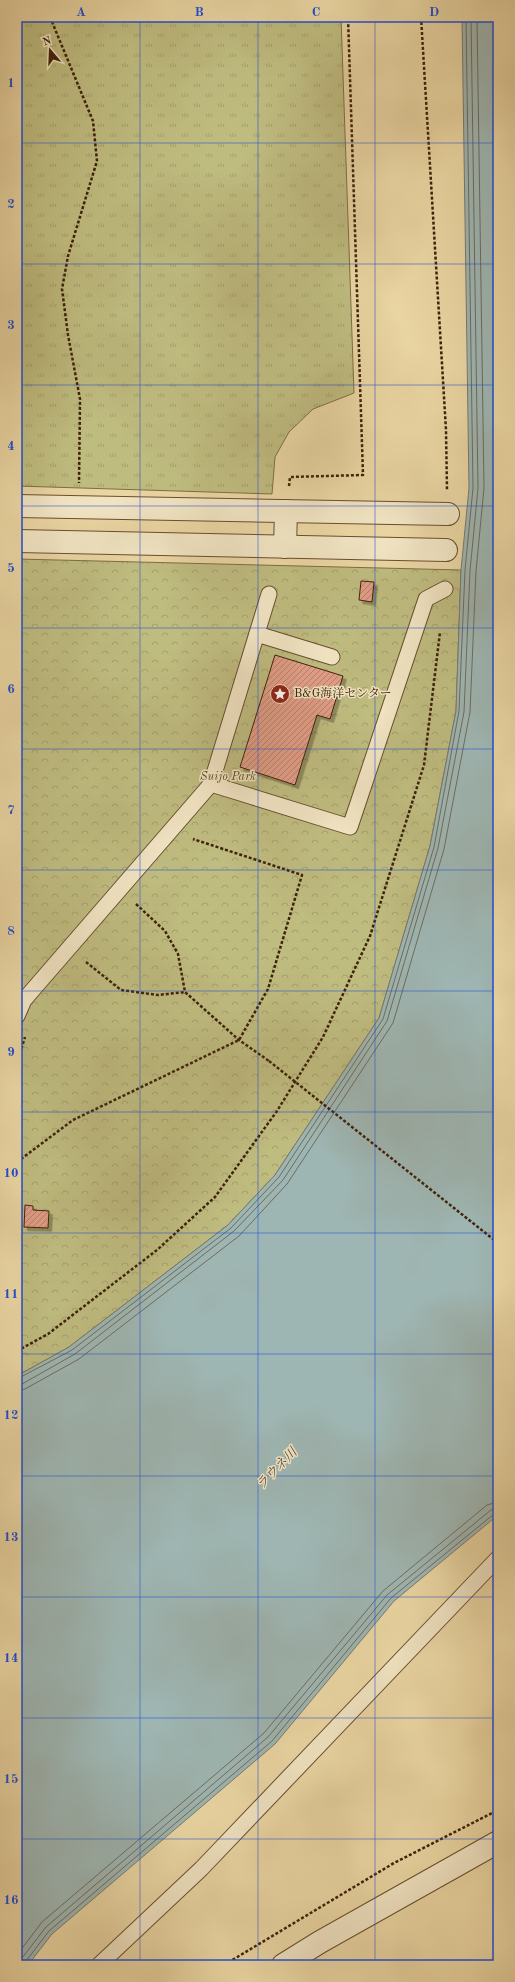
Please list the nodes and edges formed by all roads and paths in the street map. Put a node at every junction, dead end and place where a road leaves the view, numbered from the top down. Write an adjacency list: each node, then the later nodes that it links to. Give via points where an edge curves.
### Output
1 (50, 17): 5 (path, via 93,121 97,161 68,256 62,289 80,399)
2 (348, 17): 7 (path, via 363,475 290,477)
3 (421, 17): 8 (path, via 446,430)
4 (17, 506): 5 (street)
5 (79, 507): 6 (street)
6 (186, 509): 7 (street); 10 (street)
7 (286, 511): 8 (street); 11 (street)
8 (448, 514)
9 (17, 541): 10 (street)
10 (185, 544): 11 (street)
11 (285, 547): 12 (street)
12 (446, 550)
13 (445, 589): 17 (lane, via 426,599 350,826); 30 (path, via 424,765 370,936 323,1037 277,1110 215,1197 151,1254 48,1334)
14 (269, 594): 15 (lane)
15 (257, 634): 16 (lane); 17 (lane)
16 (332, 657)
17 (211, 784): 24 (lane, via 24,1000)
18 (188, 844): 26 (path, via 193,838 302,874 268,989)
19 (140, 897): 20 (path)
20 (135, 903): 21 (path); 23 (path, via 165,931 178,954)
21 (130, 909)
22 (83, 960): 23 (path, via 121,990 158,995)
23 (186, 992): 26 (path)
24 (17, 1016)
25 (26, 1035): 27 (path)
26 (239, 1040): 28 (path, via 73,1120); 29 (path, bridge)
27 (17, 1063)
28 (17, 1162)
29 (498, 1243)
30 (17, 1351)
31 (498, 1558): 34 (lane, via 201,1869)
32 (498, 1810): 35 (path, via 394,1863)
33 (498, 1842): 36 (street, via 320,1942)
34 (99, 1965)
35 (224, 1965)
36 (284, 1965)

